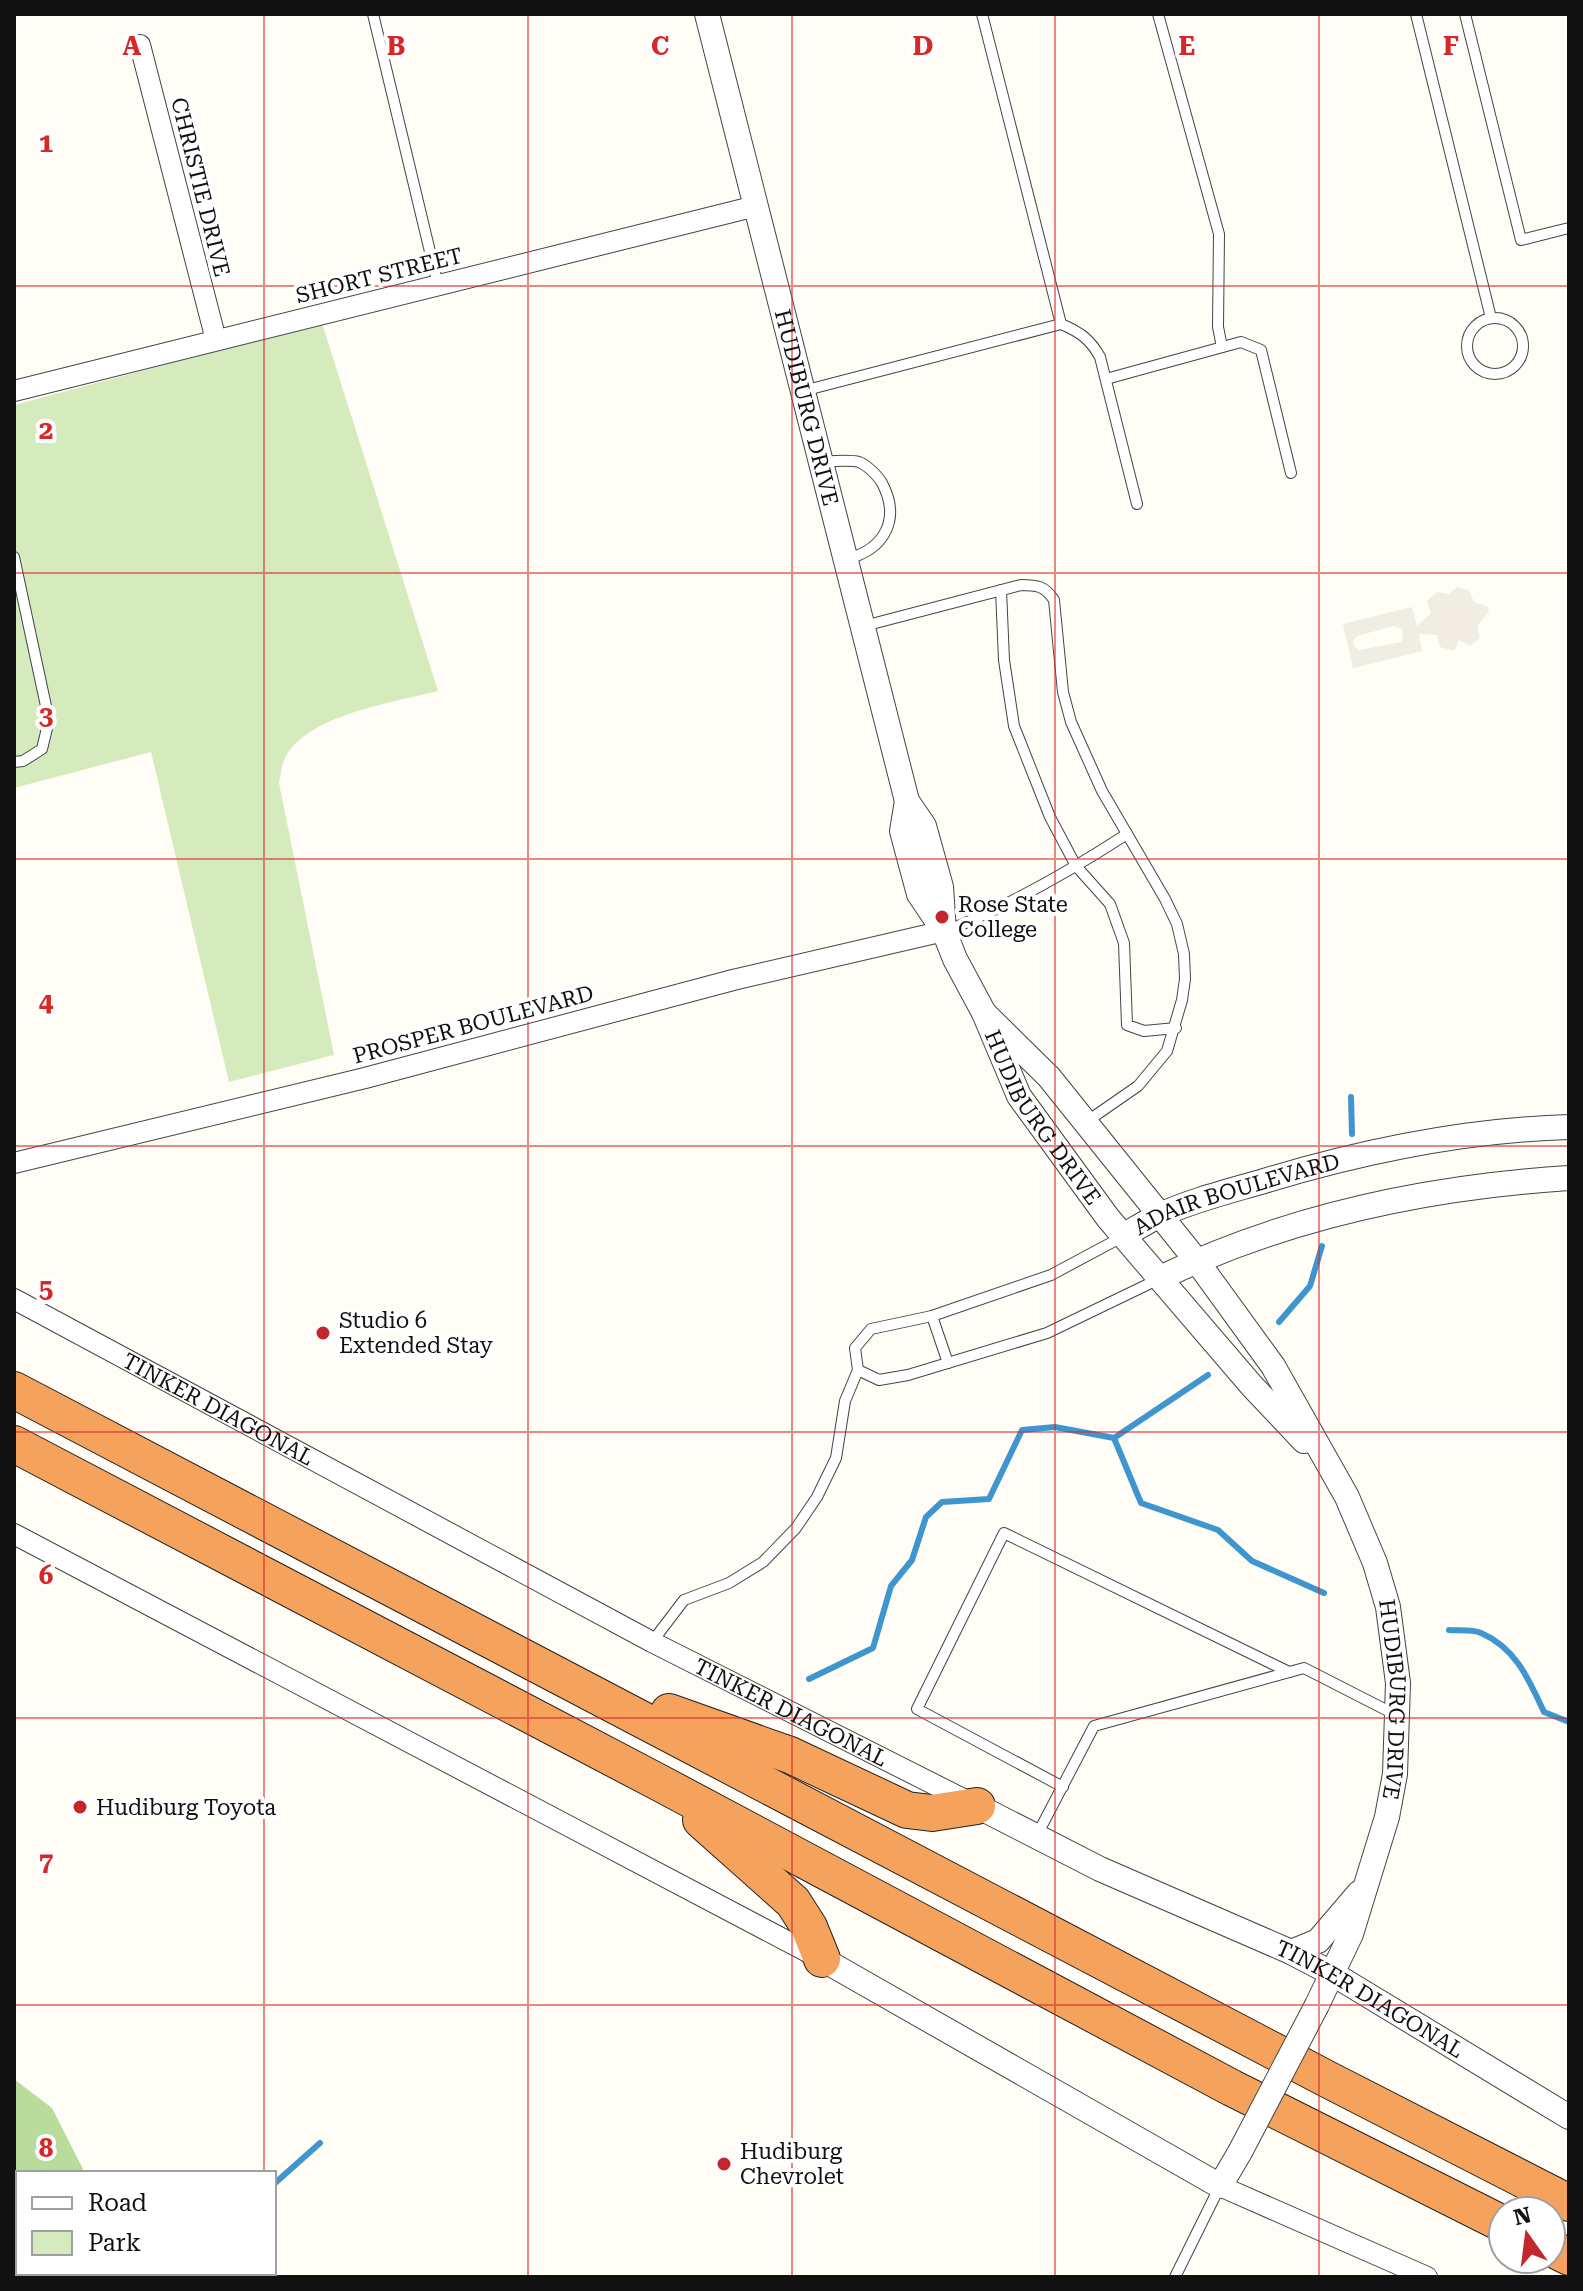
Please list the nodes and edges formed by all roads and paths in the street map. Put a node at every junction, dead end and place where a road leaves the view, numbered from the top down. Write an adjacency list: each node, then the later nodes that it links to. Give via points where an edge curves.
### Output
1 (373, 14): 10 (lane)
2 (707, 14): 8 (street, HUDIBURG DRIVE)
3 (982, 14): 12 (lane)
4 (1158, 14): 14 (lane, via 1219,234)
5 (1416, 14): 11 (lane)
6 (1465, 14): 9 (lane, via 1521,240)
7 (140, 45): 13 (street, CHRISTIE DRIVE)
8 (756, 206): 10 (street, SHORT STREET); 17 (street, HUDIBURG DRIVE)
9 (1569, 228)
10 (438, 285): 13 (street, SHORT STREET)
11 (1491, 318): 11 (lane, via 1517,328 1524,346 1518,364 1501,374 1483,372 1467,352 1475,326)
12 (1061, 324): 15 (lane, via 1092,343); 17 (lane)
13 (216, 340): 16 (street, SHORT STREET)
14 (1222, 347): 15 (lane); 19 (lane, via 1241,342 1261,350)
15 (1106, 379): 20 (lane)
16 (14, 391)
17 (803, 391): 18 (street, HUDIBURG DRIVE)
18 (821, 461): 22 (street, HUDIBURG DRIVE); 22 (lane, via 859,462 878,477 888,494 887,530 871,549)
19 (1291, 473)
20 (1137, 504)
21 (14, 557): 25 (lane, via 49,720 42,749)
22 (847, 559): 24 (street, HUDIBURG DRIVE)
23 (1001, 590): 24 (lane); 26 (lane, via 1035,585 1047,589 1054,600 1071,722); 27 (lane, via 1014,726)
24 (864, 626): 28 (street, HUDIBURG DRIVE, via 907,801 902,831 919,894)
25 (14, 762)
26 (1127, 834): 27 (lane); 30 (lane, via 1165,899 1180,939 1185,979)
27 (1076, 866): 28 (lane); 30 (lane, via 1110,904 1124,943 1127,1025 1144,1031)
28 (944, 931): 29 (street, HUDIBURG DRIVE); 33 (street, PROSPER BOULEVARD)
29 (984, 1013): 31 (street, HUDIBURG DRIVE, via 1049,1077); 36 (street, HUDIBURG DRIVE, via 1019,1096)
30 (1176, 1028): 31 (lane, via 1167,1051 1138,1086)
31 (1084, 1123): 35 (street, HUDIBURG DRIVE)
32 (1569, 1127): 35 (street, ADAIR BOULEVARD, via 1441,1139 1344,1159)
33 (14, 1163)
34 (1569, 1178): 37 (street, ADAIR BOULEVARD, via 1391,1202 1301,1224)
35 (1160, 1215): 36 (street, ADAIR BOULEVARD); 37 (street, HUDIBURG DRIVE)
36 (1123, 1236): 38 (street, HUDIBURG DRIVE); 40 (lane, ADAIR BOULEVARD, via 1051,1275)
37 (1196, 1260): 38 (street, ADAIR BOULEVARD); 45 (street, HUDIBURG DRIVE, via 1273,1366)
38 (1160, 1278): 41 (lane, ADAIR BOULEVARD, via 1047,1333); 45 (street, HUDIBURG DRIVE)
39 (14, 1299): 47 (street, TINKER DIAGONAL)
40 (932, 1316): 41 (lane); 42 (lane, ADAIR BOULEVARD, via 871,1329 855,1348)
41 (948, 1363): 42 (lane, ADAIR BOULEVARD, via 879,1380)
42 (858, 1370): 47 (lane, ADAIR BOULEVARD, via 845,1401 836,1458 796,1528 763,1562 729,1583 684,1600)
43 (14, 1390): 48 (highway)
44 (14, 1444): 51 (highway)
45 (1331, 1469): 50 (street, HUDIBURG DRIVE, via 1365,1534 1388,1607)
46 (14, 1534): 57 (street)
47 (652, 1642): 53 (street, TINKER DIAGONAL)
48 (551, 1671): 53 (highway, via 790,1755 907,1810 932,1813); 61 (highway)
49 (1289, 1672): 50 (lane, via 1304,1668); 52 (lane, via 1094,1726); 52 (lane, via 1004,1533 917,1709)
50 (1398, 1716): 55 (street, HUDIBURG DRIVE, via 1395,1774)
51 (658, 1782): 57 (highway, via 793,1902); 62 (highway, via 1232,2088)
52 (1063, 1787): 54 (lane)
53 (977, 1806): 54 (street, TINKER DIAGONAL)
54 (1036, 1836): 56 (street, TINKER DIAGONAL)
55 (1369, 1882): 56 (street, via 1327,1933); 58 (street, HUDIBURG DRIVE)
56 (1291, 1952): 58 (street, TINKER DIAGONAL)
57 (822, 1959): 60 (street)
58 (1333, 1974): 59 (street, TINKER DIAGONAL); 60 (street, HUDIBURG DRIVE, bridge)
59 (1569, 2117)
60 (1220, 2186): 63 (lane, HUDIBURG DRIVE); 64 (street)
61 (1569, 2203)
62 (1487, 2216)
63 (1175, 2277)
64 (1427, 2277)

